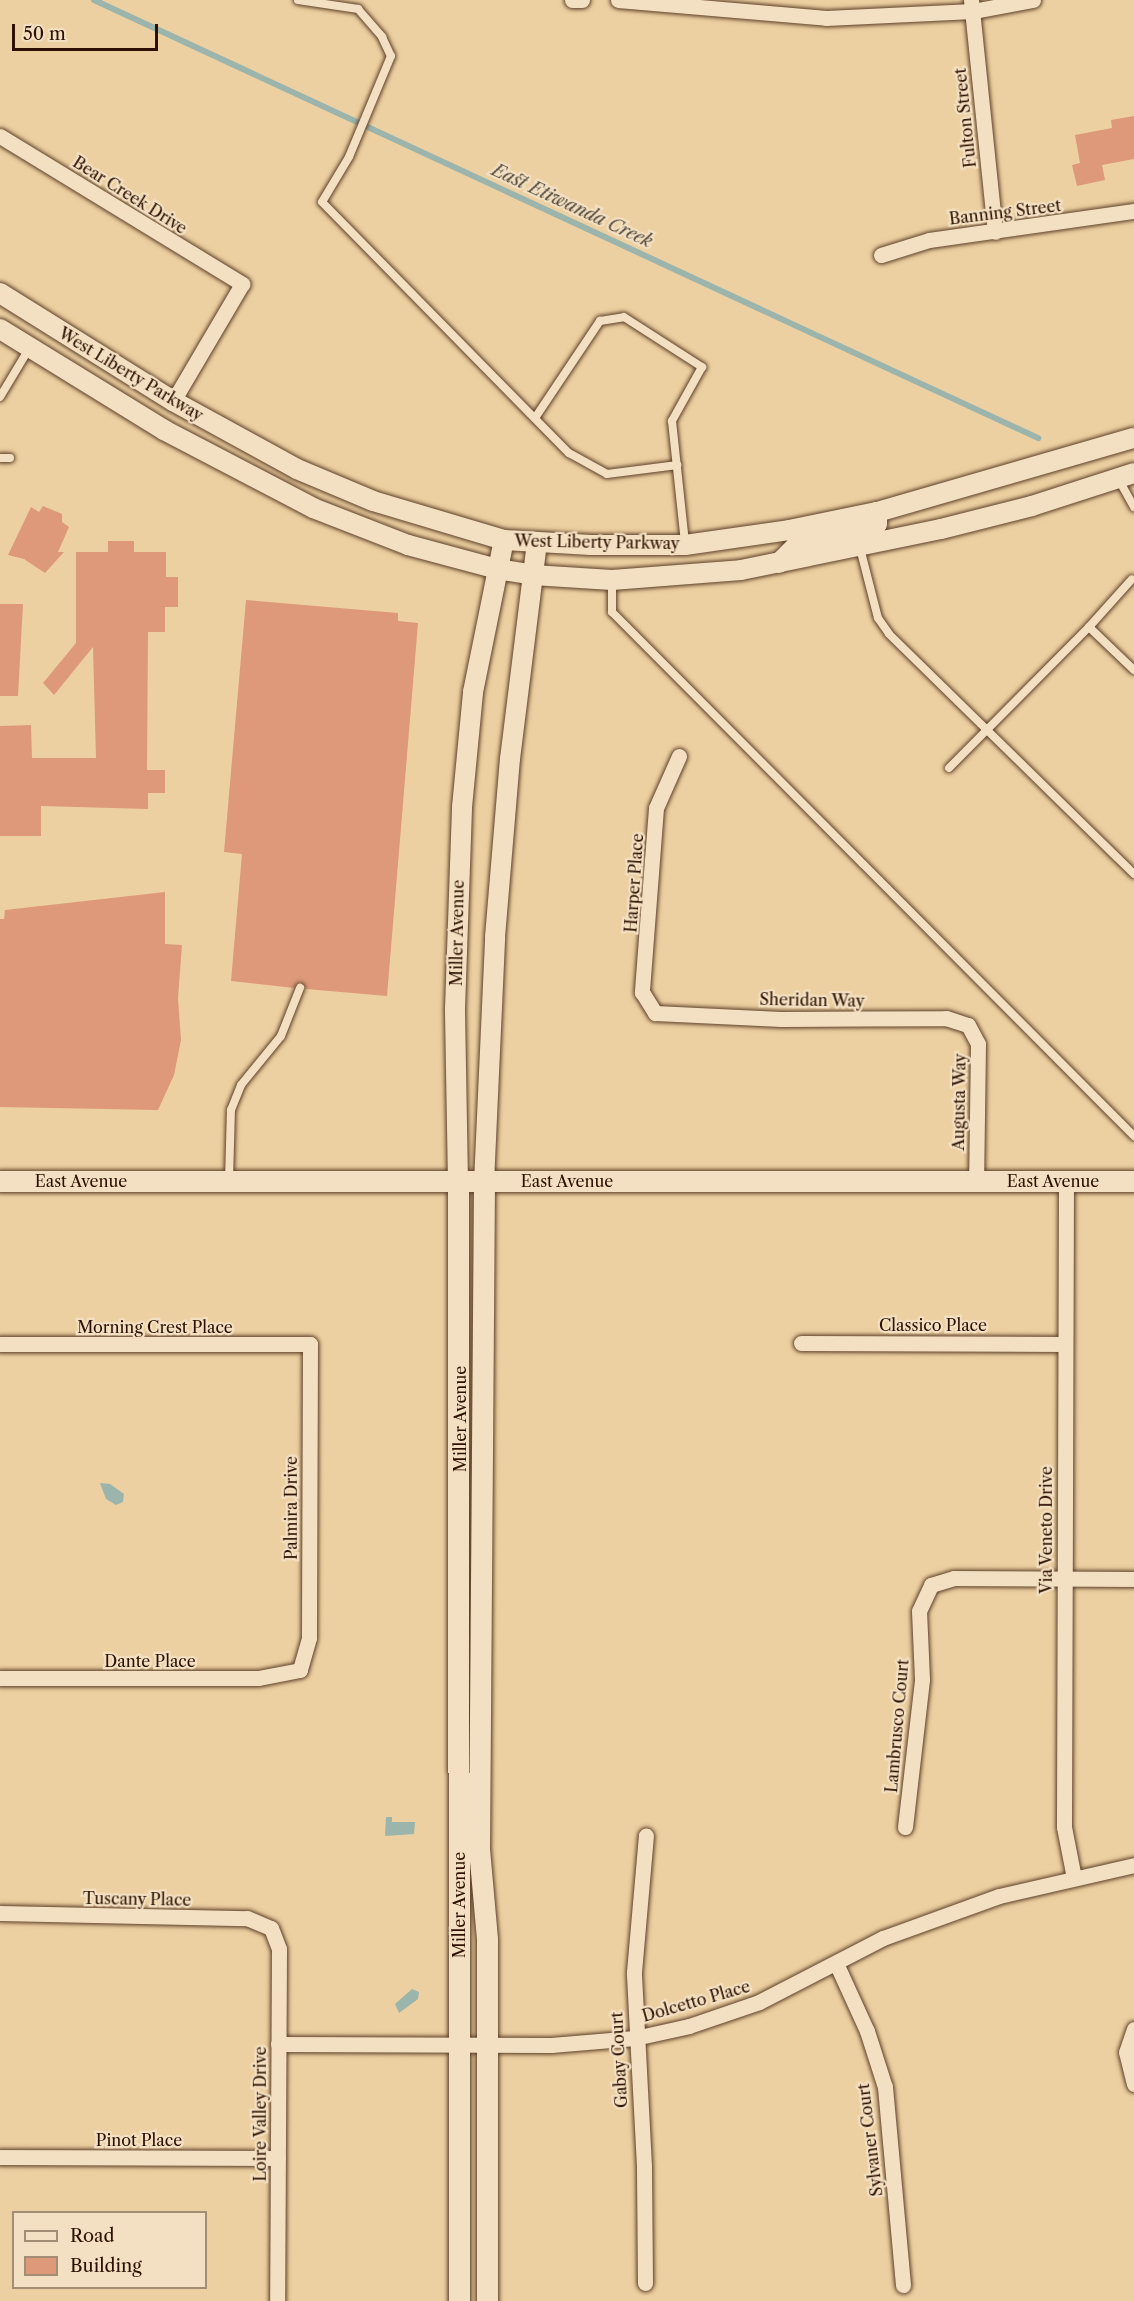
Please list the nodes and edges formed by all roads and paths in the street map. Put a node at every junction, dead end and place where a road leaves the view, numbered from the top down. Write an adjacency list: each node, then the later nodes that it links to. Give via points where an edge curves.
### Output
1 (298, 0): 6 (lane)
2 (572, 0): 3 (street)
3 (582, 0)
4 (618, 0): 7 (street, via 826,18)
5 (1033, 0): 7 (street)
6 (344, 4): 17 (lane, via 358,9 382,37 391,56 348,157 322,202)
7 (972, 5): 10 (street, Fulton Street)
8 (0, 136): 16 (street, Bear Creek Drive, via 242,284)
9 (1134, 211): 10 (street, Banning Street)
10 (995, 232): 11 (street, Banning Street, via 929,240)
11 (881, 255)
12 (0, 293): 16 (street, West Liberty Parkway)
13 (0, 328): 14 (street, West Liberty Parkway)
14 (30, 347): 15 (lane); 30 (street, West Liberty Parkway, via 164,430 313,508 408,545)
15 (0, 397)
16 (173, 401): 25 (street, West Liberty Parkway, via 297,469 355,494 429,520)
17 (535, 418): 21 (lane, via 569,453 607,474); 21 (lane, via 600,321 624,317 702,367 672,421)
18 (1134, 438): 24 (street, West Liberty Parkway)
19 (0, 458): 20 (lane)
20 (10, 458)
21 (677, 465): 27 (lane)
22 (1126, 476): 23 (lane); 28 (street, West Liberty Parkway, via 1032,506)
23 (1134, 507)
24 (877, 512): 27 (street, West Liberty Parkway); 29 (street, via 877,524 871,530 796,546)
25 (504, 540): 26 (street, West Liberty Parkway); 30 (street, Miller Avenue)
26 (537, 543): 27 (street, West Liberty Parkway); 31 (street, Miller Avenue)
27 (685, 545)
28 (860, 548): 29 (street, West Liberty Parkway); 36 (lane, via 878,618)
29 (779, 563): 33 (street, West Liberty Parkway, via 698,576)
30 (497, 569): 31 (street, West Liberty Parkway); 49 (street, Miller Avenue, via 473,692 462,807 455,1009)
31 (533, 574): 33 (street, West Liberty Parkway); 50 (street, Miller Avenue, via 510,759 495,937)
32 (1132, 579): 34 (lane)
33 (612, 580): 43 (lane, via 612,612)
34 (1089, 627): 35 (lane); 36 (lane)
35 (1134, 670)
36 (986, 729): 38 (lane); 39 (lane)
37 (679, 756): 41 (street, Harper Place, via 656,808 642,992)
38 (949, 768)
39 (1134, 874)
40 (300, 988): 45 (lane, via 281,1036 241,1085 231,1110)
41 (655, 1013): 42 (street, Sheridan Way, via 781,1019 946,1018)
42 (968, 1025): 46 (street, Augusta Way, via 978,1044)
43 (1134, 1136)
44 (0, 1181): 45 (main road, East Avenue)
45 (229, 1181): 49 (main road, East Avenue)
46 (976, 1181): 48 (main road, East Avenue); 50 (main road, East Avenue)
47 (1134, 1181): 48 (main road, East Avenue)
48 (1066, 1182): 54 (street, Via Veneto Drive)
49 (458, 1183): 50 (main road, East Avenue); 69 (main road, Miller Avenue)
50 (484, 1183): 70 (main road, Miller Avenue, via 479,1849 487,1939)
51 (801, 1343): 54 (street, Classico Place)
52 (0, 1344): 53 (street, Morning Crest Place)
53 (310, 1344): 57 (street, Palmira Drive, via 309,1638)
54 (1065, 1344): 55 (street, Via Veneto Drive)
55 (1064, 1578): 56 (street, Lambrusco Court); 59 (street, Lambrusco Court, via 954,1578 931,1585 925,1593 919,1611 921,1703); 62 (street, Via Veneto Drive, via 1064,1827)
56 (1134, 1579)
57 (300, 1670): 58 (street, Dante Place, via 258,1678)
58 (0, 1678)
59 (905, 1827)
60 (646, 1836): 67 (street, Gabay Court, via 634,1949)
61 (1134, 1865): 62 (street, Dolcetto Place)
62 (1074, 1878): 65 (street, Dolcetto Place, via 999,1896 883,1938)
63 (0, 1913): 64 (street, Tuscany Place, via 247,1918)
64 (271, 1928): 68 (street, Loire Valley Drive, via 279,1949)
65 (836, 1963): 67 (street, Dolcetto Place, via 726,2015); 75 (street, Sylvaner Court, via 867,2031 885,2087)
66 (1132, 2031): 71 (street, via 1126,2052)
67 (635, 2038): 70 (street, Dolcetto Place, via 583,2044); 74 (street, Gabay Court, via 644,2166)
68 (278, 2044): 69 (street, Dolcetto Place); 73 (street, Loire Valley Drive)
69 (459, 2045): 70 (street, Dolcetto Place); 77 (main road, Miller Avenue)
70 (488, 2046): 78 (main road, Miller Avenue)
71 (1134, 2084)
72 (0, 2157): 73 (street, Pinot Place)
73 (278, 2158): 76 (street, Loire Valley Drive)
74 (645, 2283)
75 (903, 2285)
76 (277, 2301)
77 (459, 2301)
78 (488, 2301)

